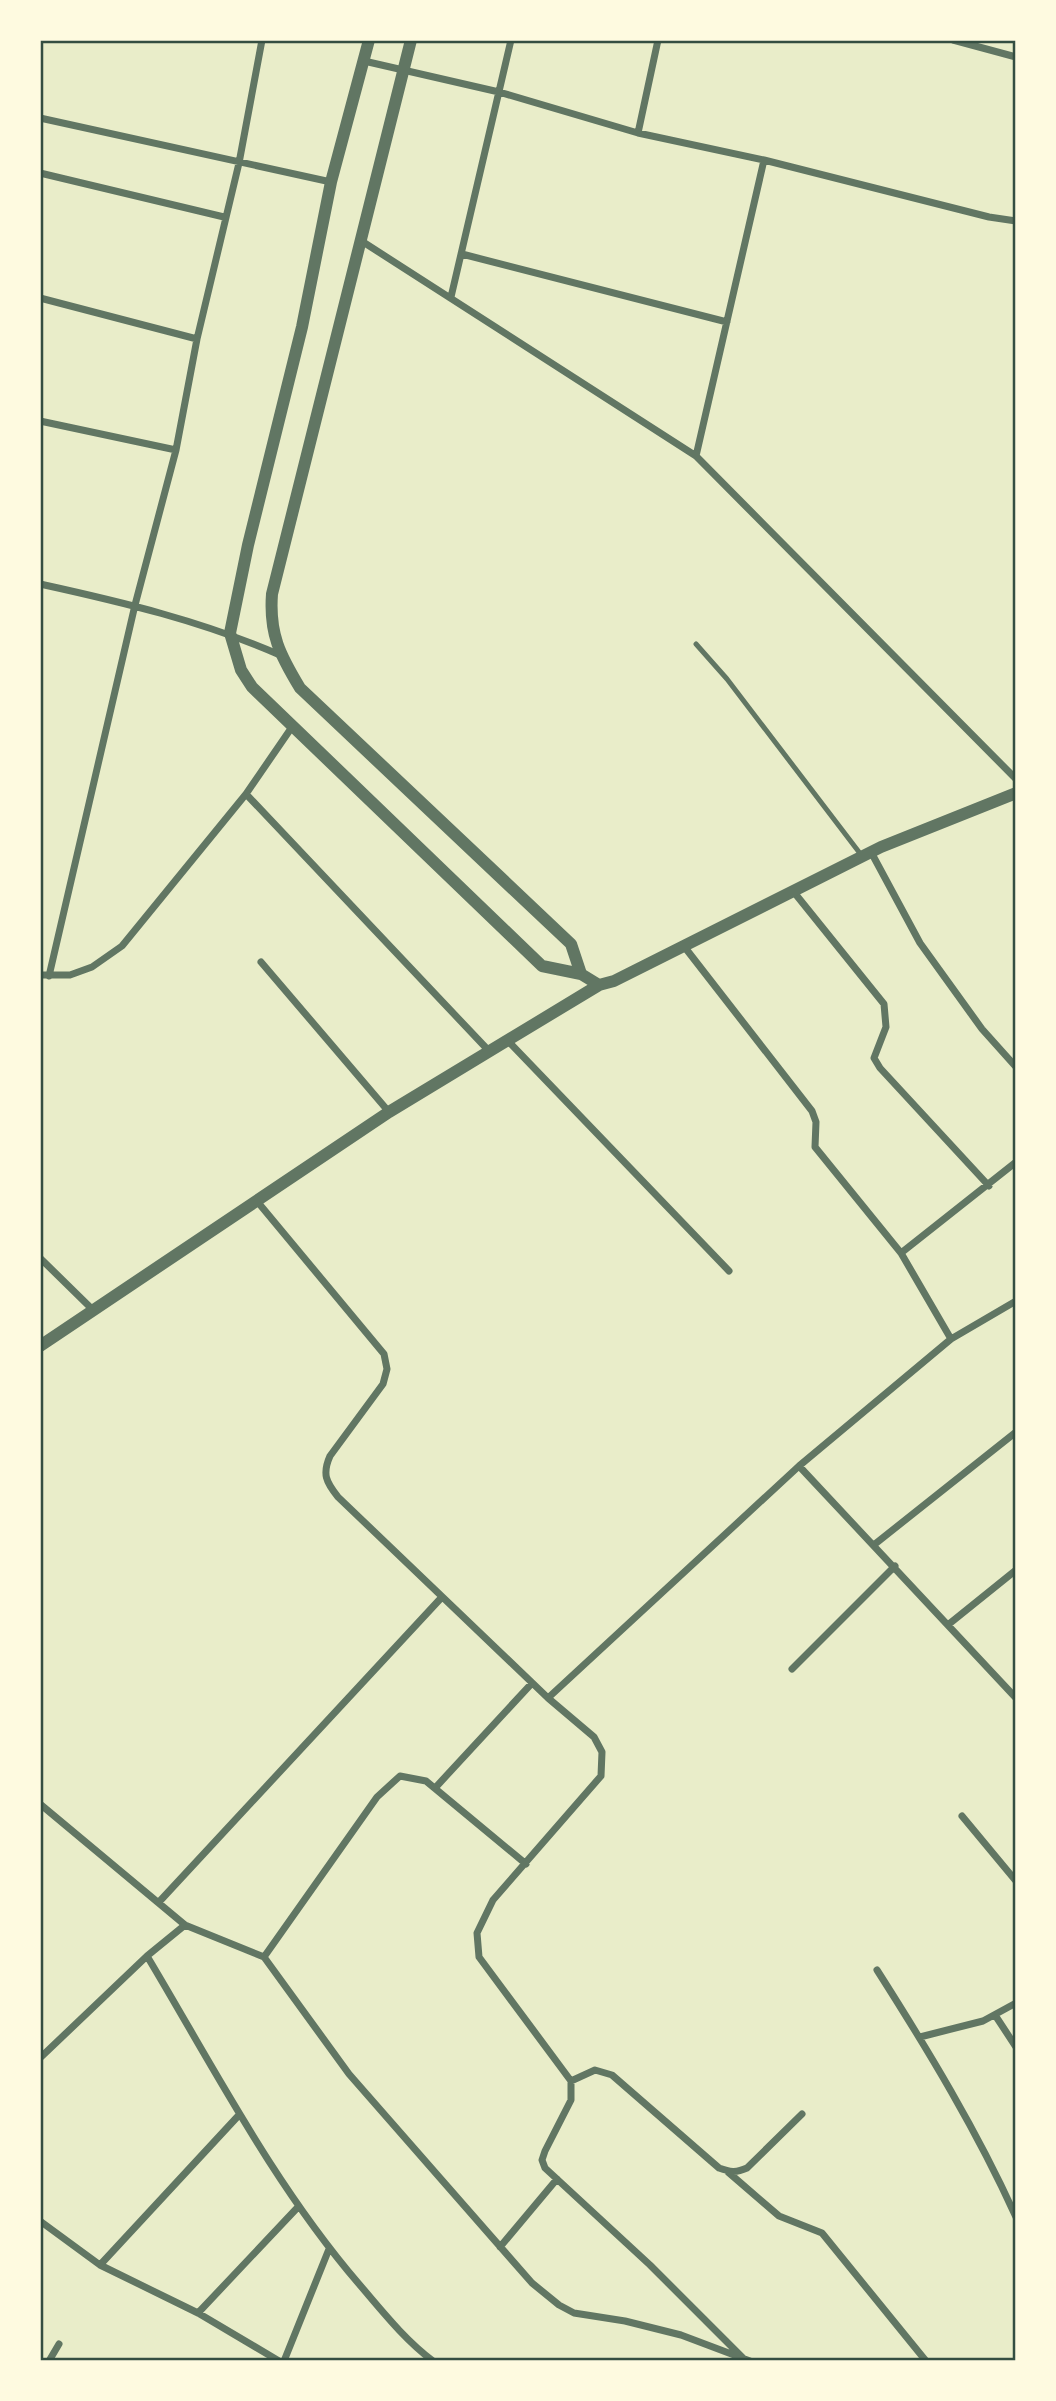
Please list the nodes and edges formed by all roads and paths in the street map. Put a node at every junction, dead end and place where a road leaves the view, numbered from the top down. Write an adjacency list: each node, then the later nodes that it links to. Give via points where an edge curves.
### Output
1 (262, 40): 14 (street)
2 (369, 40): 8 (street)
3 (411, 40): 9 (street)
4 (511, 40): 10 (street)
5 (658, 40): 12 (street)
6 (953, 40): 7 (street)
7 (1016, 57)
8 (364, 61): 9 (street); 16 (street)
9 (403, 69): 10 (street); 19 (street)
10 (499, 92): 12 (street); 20 (street)
11 (40, 118): 14 (street)
12 (638, 133): 13 (street)
13 (764, 160): 18 (street); 23 (street)
14 (239, 163): 16 (street); 17 (street)
15 (40, 173): 17 (street)
16 (331, 182): 30 (street)
17 (224, 217): 24 (street)
18 (1016, 220)
19 (360, 240): 21 (street); 32 (street, via 272,594 270,618)
20 (463, 254): 21 (street); 23 (street)
21 (451, 297): 27 (street)
22 (40, 298): 24 (street)
23 (727, 322): 27 (street)
24 (197, 339): 26 (street)
25 (40, 421): 26 (street)
26 (176, 450): 29 (street)
27 (696, 456): 34 (street)
28 (40, 584): 29 (street)
29 (135, 605): 30 (street); 43 (street)
30 (230, 633): 32 (street); 33 (street, via 241,670 252,687)
31 (696, 644): 37 (lane)
32 (279, 655): 41 (street, via 300,688 571,944)
33 (292, 727): 36 (street); 41 (street, via 542,966)
34 (1016, 779)
35 (1016, 793): 37 (street)
36 (246, 794): 43 (street, via 122,946 81,971); 46 (street)
37 (867, 854): 38 (street); 47 (street, via 920,943 982,1029)
38 (793, 890): 39 (street); 50 (street, via 884,1004 886,1027 873,1058)
39 (682, 944): 44 (street); 52 (street, via 812,1111 815,1147)
40 (261, 962): 48 (street)
41 (581, 974): 44 (street)
42 (40, 975): 43 (street)
43 (49, 976)
44 (599, 985): 45 (street)
45 (507, 1040): 46 (street); 54 (street)
46 (489, 1051): 48 (street)
47 (1016, 1067)
48 (390, 1112): 51 (street)
49 (1016, 1162): 50 (street)
50 (989, 1186): 52 (street)
51 (257, 1200): 56 (street); 64 (street, via 384,1354 383,1384 330,1456 325,1480)
52 (901, 1253): 57 (street)
53 (40, 1258): 56 (street)
54 (729, 1271)
55 (1016, 1301): 57 (street)
56 (92, 1309): 58 (street)
57 (951, 1339): 60 (street)
58 (40, 1346)
59 (1016, 1432): 61 (street)
60 (799, 1466): 61 (street); 68 (street)
61 (875, 1544): 62 (street)
62 (895, 1566): 65 (street); 66 (street)
63 (1016, 1570): 65 (street)
64 (442, 1597): 67 (street); 75 (street)
65 (949, 1624): 69 (street)
66 (792, 1669)
67 (532, 1683): 68 (street); 70 (street)
68 (548, 1698): 73 (street, via 594,1737 603,1764 601,1776)
69 (1016, 1699)
70 (435, 1788): 73 (street); 78 (street, via 414,1776 400,1776 387,1787)
71 (40, 1804): 75 (street)
72 (962, 1816): 74 (street)
73 (526, 1864): 85 (street, via 482,1917 476,1945 483,1963)
74 (1016, 1881)
75 (159, 1902): 76 (street)
76 (186, 1925): 77 (street); 78 (street)
77 (147, 1956): 84 (street); 86 (street)
78 (264, 1957): 93 (street, via 349,2074)
79 (877, 1970): 82 (street)
80 (1016, 2003): 81 (street)
81 (995, 2015): 82 (street); 83 (street)
82 (920, 2037): 91 (street)
83 (1016, 2047)
84 (40, 2058)
85 (571, 2081): 88 (street, via 595,2070 612,2075); 89 (street, via 571,2100 542,2160)
86 (239, 2115): 90 (street); 95 (street)
87 (802, 2115): 88 (street, via 747,2168)
88 (728, 2172): 102 (street, via 779,2216 822,2233)
89 (557, 2179): 93 (street); 98 (street)
90 (298, 2207): 94 (street); 96 (street)
91 (1016, 2217)
92 (40, 2221): 95 (street)
93 (500, 2247): 98 (street, via 532,2283 574,2313 681,2335)
94 (329, 2249): 100 (street); 101 (street, via 407,2341)
95 (100, 2265): 96 (street)
96 (198, 2313): 100 (street)
97 (58, 2344): 99 (street)
98 (747, 2360)
99 (49, 2361)
100 (282, 2361)
101 (433, 2361)
102 (926, 2361)

